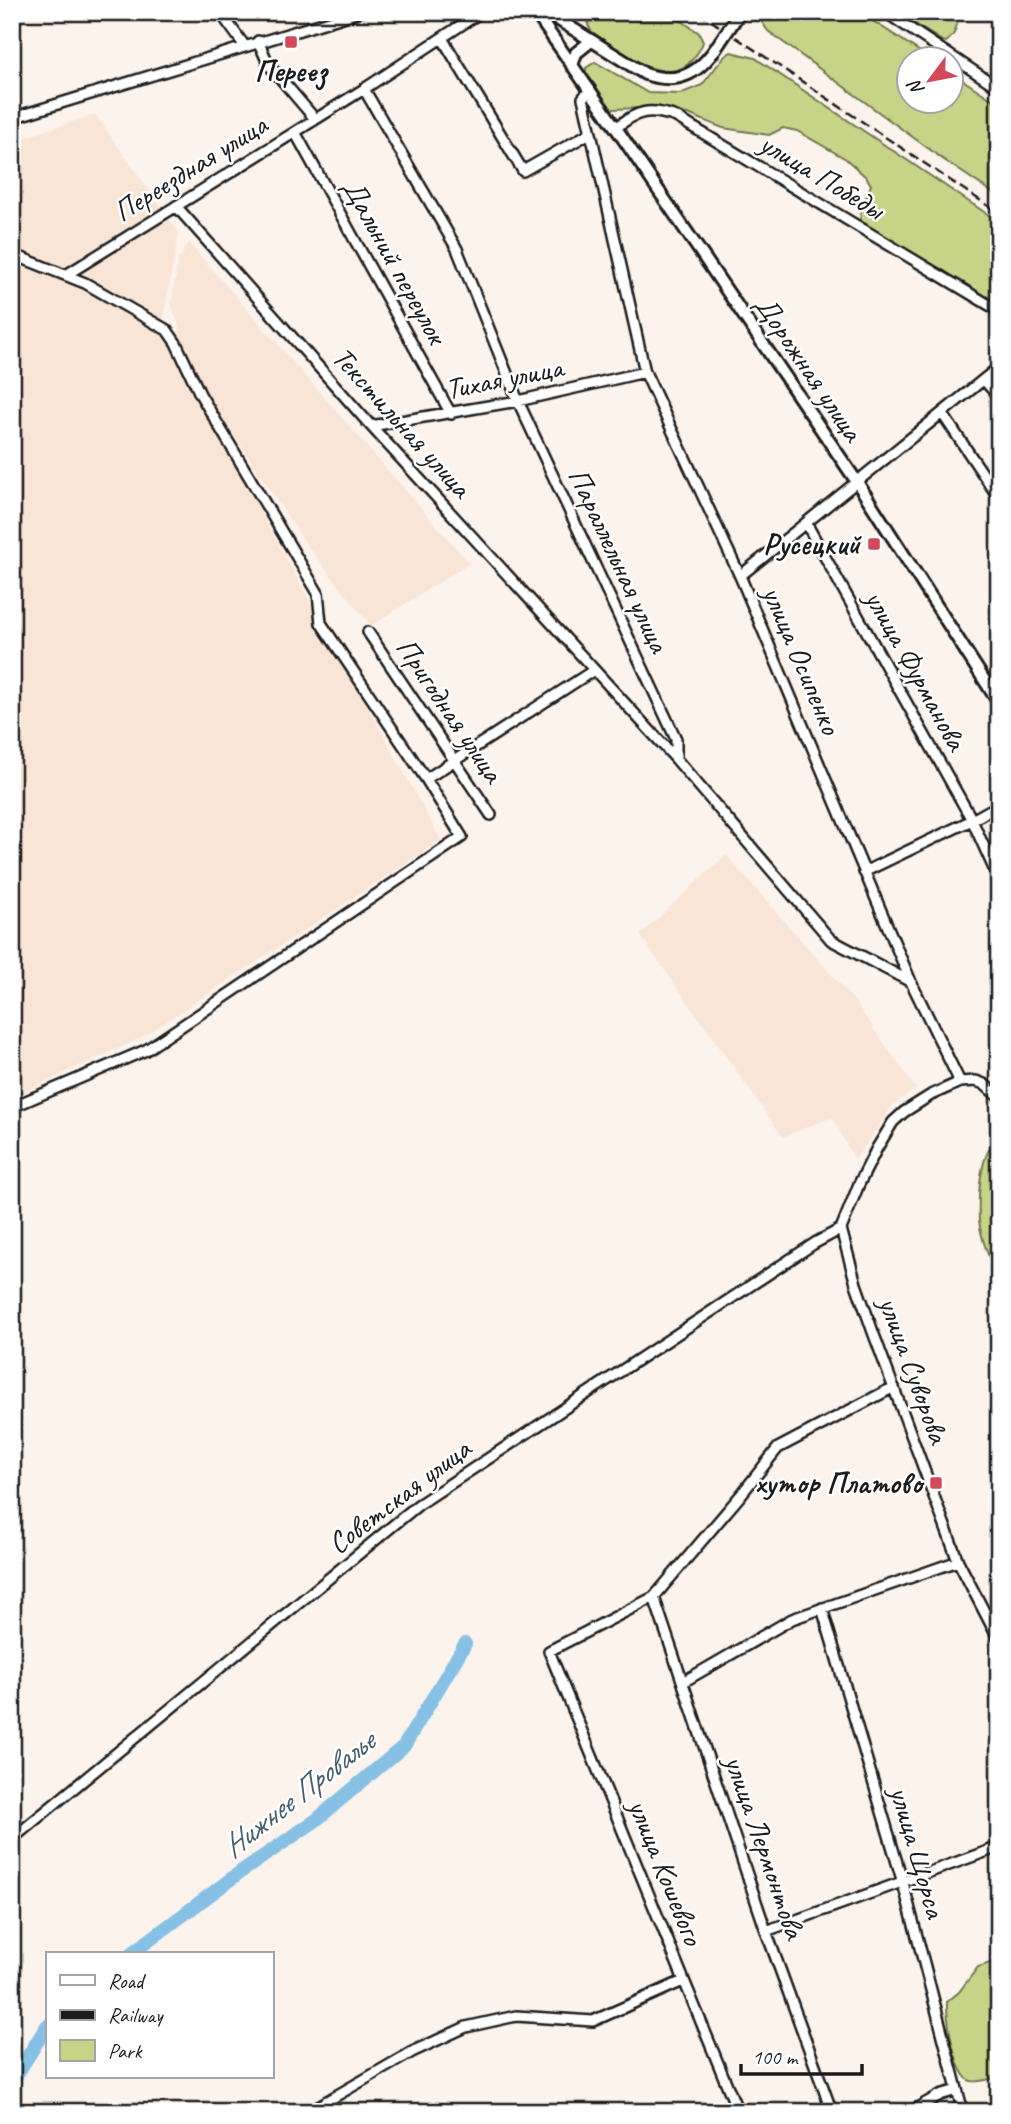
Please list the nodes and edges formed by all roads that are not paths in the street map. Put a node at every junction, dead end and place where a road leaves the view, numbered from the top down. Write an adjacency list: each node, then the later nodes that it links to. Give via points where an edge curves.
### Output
1 (220, 12): 12 (street)
2 (359, 12): 8 (street)
3 (481, 12): 9 (street, Переездная улица)
4 (534, 12): 13 (main road, Дорожная улица)
5 (740, 12): 11 (main road, bridge, via 698,69 673,80 645,74)
6 (885, 12): 14 (street)
7 (549, 13): 11 (main road)
8 (331, 16): 10 (street)
9 (442, 38): 15 (street, Переездная улица); 21 (street, via 523,171)
10 (258, 41): 12 (street); 18 (street, via 269,65)
11 (591, 41): 13 (main road, via 576,53)
12 (244, 46): 17 (street)
13 (572, 66): 16 (main road, Дорожная улица)
14 (999, 88)
15 (364, 89): 18 (street, Переездная улица); 30 (street, Параллельная улица, via 457,249)
16 (590, 90): 19 (main road, Дорожная улица); 21 (street, улица Осипенко, via 583,98)
17 (12, 118)
18 (315, 119): 20 (street, Переездная улица)
19 (616, 128): 25 (street, улица Победы, via 642,112 676,117); 34 (main road, Дорожная улица)
20 (295, 132): 22 (street, Переездная улица); 32 (street, Дальний переулок)
21 (590, 133): 27 (street, улица Осипенко)
22 (176, 206): 24 (street, Переездная улица); 33 (street, Текстильная улица)
23 (12, 254): 24 (street)
24 (66, 275): 43 (street, via 160,325 172,336 200,394 318,593 321,623)
25 (999, 311)
26 (999, 367): 28 (street)
27 (645, 372): 30 (street, Тихая улица); 37 (street, улица Осипенко)
28 (984, 380): 29 (street); 31 (street)
29 (999, 397)
30 (518, 401): 32 (street, Тихая улица); 41 (street, Параллельная улица, via 676,739)
31 (942, 413): 34 (street); 35 (street)
32 (451, 414): 33 (street, Тихая улица)
33 (371, 426): 39 (street, Текстильная улица)
34 (857, 482): 36 (street); 40 (main road, Дорожная улица)
35 (999, 498)
36 (806, 523): 37 (street); 46 (street, улица Фурманова)
37 (740, 576): 47 (street, улица Осипенко)
38 (368, 632): 42 (street, Пригодная улица)
39 (594, 670): 41 (street, Текстильная улица); 42 (street)
40 (999, 703)
41 (676, 759): 49 (street, Параллельная улица, via 831,940)
42 (456, 761): 43 (street); 45 (street, Пригодная улица)
43 (426, 779): 52 (street, via 462,837 146,1050)
44 (999, 805): 46 (street)
45 (491, 815)
46 (972, 820): 47 (street); 48 (street, улица Фурманова)
47 (864, 872): 49 (street, улица Осипенко)
48 (999, 880)
49 (911, 982): 50 (street, улица Осипенко)
50 (960, 1082): 51 (street, via 984,1084); 53 (street, via 917,1103 893,1122)
51 (999, 1097)
52 (12, 1107)
53 (841, 1229): 54 (street, улица Суворова); 60 (street, Советская улица, via 418,1505)
54 (894, 1387): 55 (street, улица Суворова); 56 (street, via 778,1448)
55 (958, 1560): 57 (street); 58 (street, улица Суворова)
56 (654, 1597): 59 (street, улица Лермонтова); 64 (street, улица Кошевого, via 549,1651)
57 (822, 1608): 59 (street, via 792,1619); 62 (street, улица Щорса)
58 (999, 1640)
59 (683, 1682): 63 (street, улица Лермонтова)
60 (12, 1839)
61 (999, 1847): 62 (street)
62 (903, 1883): 63 (street); 65 (street, улица Щорса)
63 (766, 1931): 68 (street, улица Лермонтова)
64 (683, 1981): 66 (street, via 593,2021 516,2015 466,2027 412,2052); 67 (street, улица Кошевого)
65 (957, 2090): 69 (street); 70 (street, улица Щорса)
66 (308, 2112)
67 (738, 2112)
68 (832, 2112)
69 (910, 2112)
70 (963, 2112)

